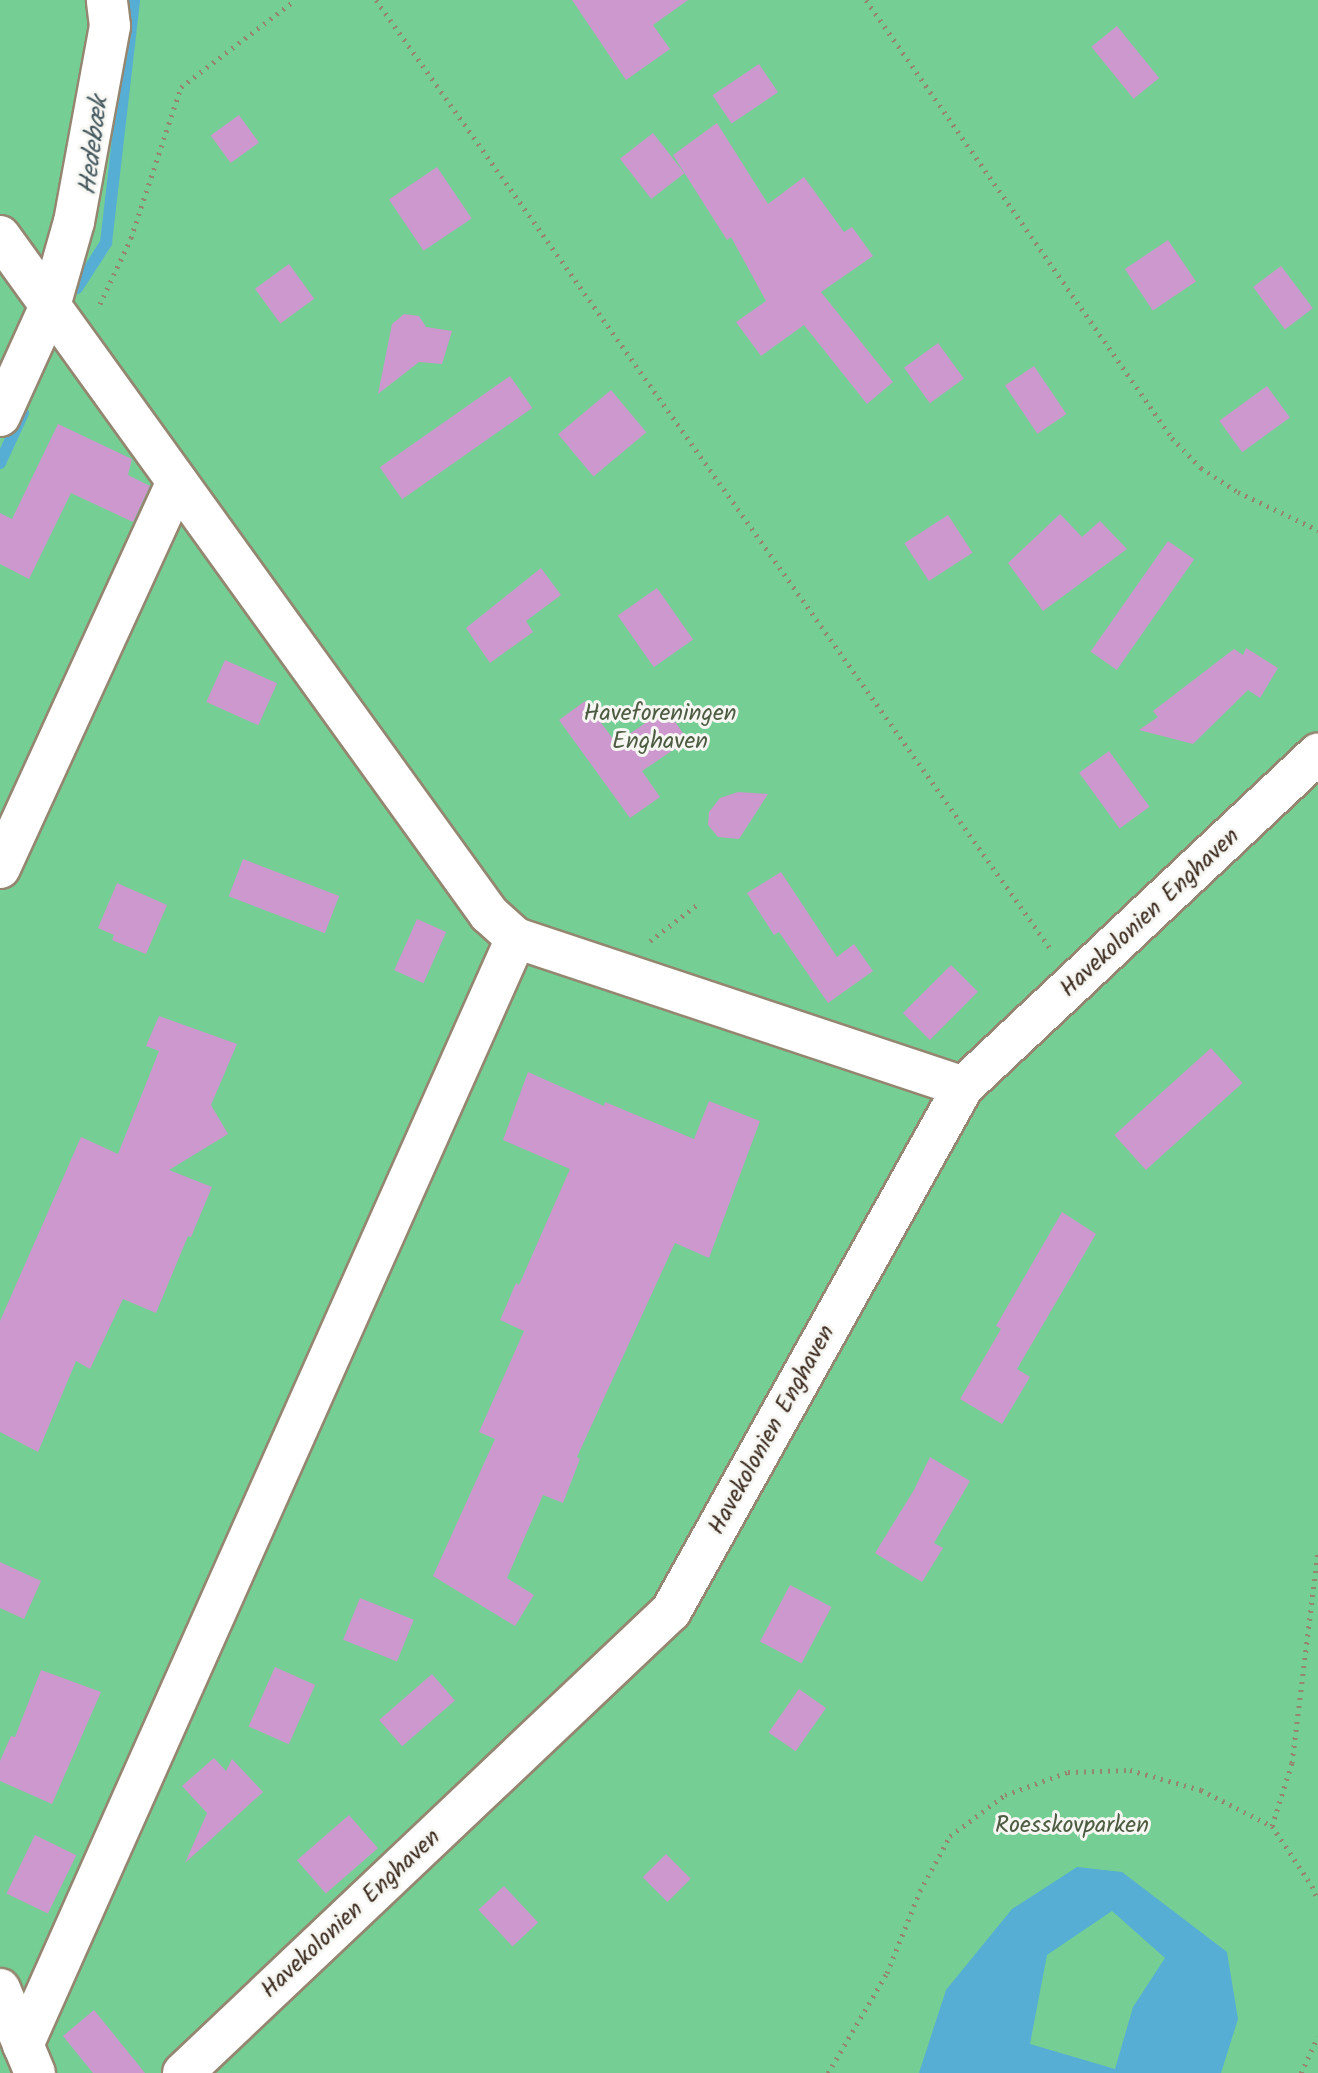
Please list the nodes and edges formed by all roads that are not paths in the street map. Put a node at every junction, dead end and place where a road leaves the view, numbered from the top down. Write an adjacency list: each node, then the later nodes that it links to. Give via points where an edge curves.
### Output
1 (107, 0): 3 (lane, via 110,26 77,207)
2 (0, 236): 3 (lane)
3 (50, 306): 4 (lane); 5 (lane)
4 (0, 416)
5 (177, 482): 7 (lane); 8 (lane, via 489,914)
6 (1318, 754): 9 (lane, Havekolonien Enghaven)
7 (0, 868)
8 (516, 938): 9 (lane); 11 (lane)
9 (963, 1087): 12 (lane, Havekolonien Enghaven, via 671,1611)
10 (0, 1989): 11 (lane)
11 (29, 2059)
12 (183, 2073)

